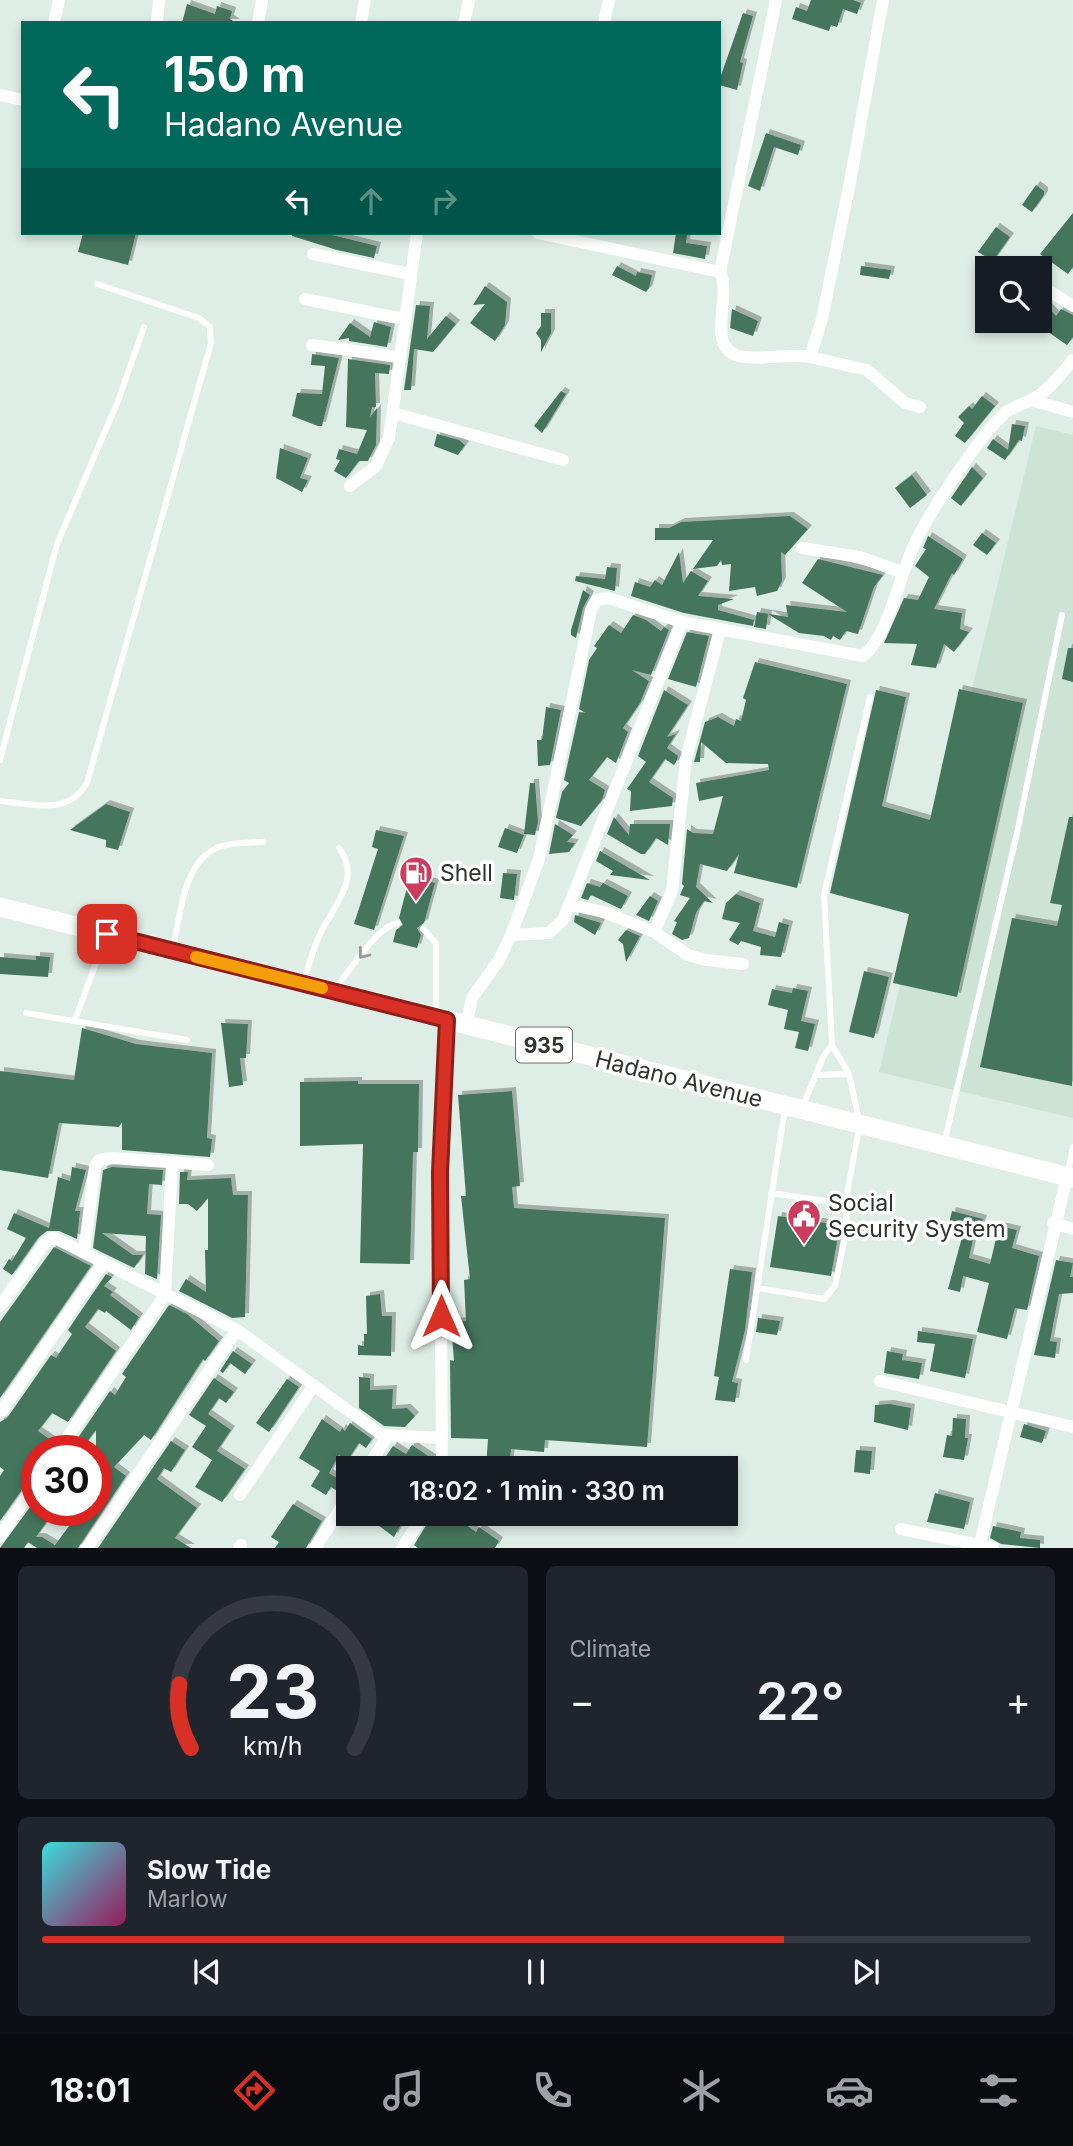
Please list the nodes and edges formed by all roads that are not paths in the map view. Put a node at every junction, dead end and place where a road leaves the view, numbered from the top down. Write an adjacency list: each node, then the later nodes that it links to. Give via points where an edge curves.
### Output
1 (59, 0): 9 (street)
2 (159, 0): 10 (street)
3 (262, 0): 11 (street)
4 (365, 0): 12 (street)
5 (469, 0): 13 (street)
6 (609, 0): 14 (street)
7 (776, 0): 20 (street)
8 (883, 0): 30 (street, via 822,319)
9 (54, 21)
10 (157, 21)
11 (258, 21)
12 (361, 21)
13 (464, 21)
14 (604, 21)
15 (0, 95): 16 (street)
16 (21, 100)
17 (417, 235): 21 (street)
18 (562, 236): 20 (street)
19 (313, 254): 21 (street)
20 (720, 272): 30 (street, via 725,292 721,339 726,348 745,358)
21 (410, 274): 26 (street)
22 (97, 284): 45 (lane, via 199,318 209,327 211,343 87,783 81,794 64,805)
23 (1052, 293): 25 (street)
24 (305, 299): 26 (street)
25 (1073, 306)
26 (403, 318): 29 (street)
27 (144, 327): 44 (lane, via 57,544)
28 (312, 345): 29 (street)
29 (398, 357): 35 (street)
30 (810, 357): 33 (street, via 867,370 905,403)
31 (1073, 360): 32 (street)
32 (1031, 400): 34 (street); 39 (street, via 1006,412 990,430 932,512)
33 (920, 407)
34 (1073, 412)
35 (393, 414): 36 (street); 37 (street, via 383,456 368,475)
36 (563, 460)
37 (350, 486)
38 (802, 548): 39 (street, via 860,556)
39 (901, 572): 42 (street, via 884,625 863,656)
40 (1062, 615): 68 (lane, via 1017,832)
41 (682, 622): 42 (street); 48 (street); 54 (street, via 608,598 594,604 543,845)
42 (720, 629): 52 (street, via 686,759 672,891)
43 (870, 697): 63 (lane, via 825,883)
44 (0, 760)
45 (0, 801)
46 (263, 842): 55 (lane, via 222,845 201,859 189,883)
47 (339, 848): 57 (lane, via 348,863 348,879)
48 (571, 905): 52 (street, via 604,912); 54 (street, via 549,933)
49 (7, 909): 53 (main road, Hadano Avenue / 935)
50 (398, 923): 58 (lane, one-way to 58, via 377,936)
51 (423, 929): 61 (lane, via 436,943)
52 (654, 932): 56 (street, via 688,955)
53 (107, 934): 55 (main road, Hadano Avenue / 935); 60 (lane)
54 (511, 935): 61 (street, via 499,961)
55 (172, 951): 57 (main road, Hadano Avenue / 935)
56 (743, 964)
57 (302, 984): 58 (main road, Hadano Avenue / 935)
58 (333, 991): 61 (main road, Hadano Avenue / 935)
59 (26, 1013): 60 (lane)
60 (75, 1020): 62 (lane)
61 (449, 1021): 66 (main road, Hadano Avenue / 935); 91 (street, via 440,1172)
62 (187, 1041)
63 (832, 1045): 64 (lane); 65 (lane)
64 (849, 1074): 65 (lane); 67 (lane)
65 (817, 1075): 66 (lane)
66 (793, 1108): 67 (main road, Hadano Avenue / 935); 73 (lane)
67 (860, 1125): 68 (main road, Hadano Avenue / 935); 74 (lane)
68 (943, 1146): 72 (main road, Hadano Avenue / 935)
69 (1073, 1147): 72 (lane)
70 (173, 1163): 71 (street); 77 (street, via 99,1160); 80 (street)
71 (208, 1165)
72 (1070, 1178): 75 (street)
73 (771, 1194): 74 (lane); 79 (lane)
74 (845, 1204): 79 (lane, via 847,1227 829,1296 824,1299)
75 (1053, 1223): 76 (street); 86 (street)
76 (1073, 1229)
77 (84, 1252): 78 (street); 81 (street, via 49,1239)
78 (104, 1262): 80 (street); 87 (street)
79 (758, 1288): 83 (lane)
80 (166, 1295): 82 (street); 89 (street)
81 (0, 1306)
82 (237, 1330): 85 (street); 102 (street)
83 (746, 1360)
84 (880, 1381): 86 (street)
85 (314, 1385): 90 (street); 94 (street)
86 (1012, 1412): 88 (street); 101 (street)
87 (0, 1413)
88 (1073, 1427)
89 (69, 1435)
90 (387, 1437): 91 (street); 92 (street)
91 (441, 1438): 93 (street)
92 (375, 1456)
93 (442, 1456)
94 (240, 1494)
95 (21, 1505): 99 (street)
96 (336, 1516): 103 (street)
97 (417, 1526): 100 (street)
98 (901, 1529): 101 (street)
99 (0, 1536)
100 (406, 1546)
101 (979, 1546): 104 (street)
102 (87, 1548)
103 (315, 1548)
104 (993, 1548)

